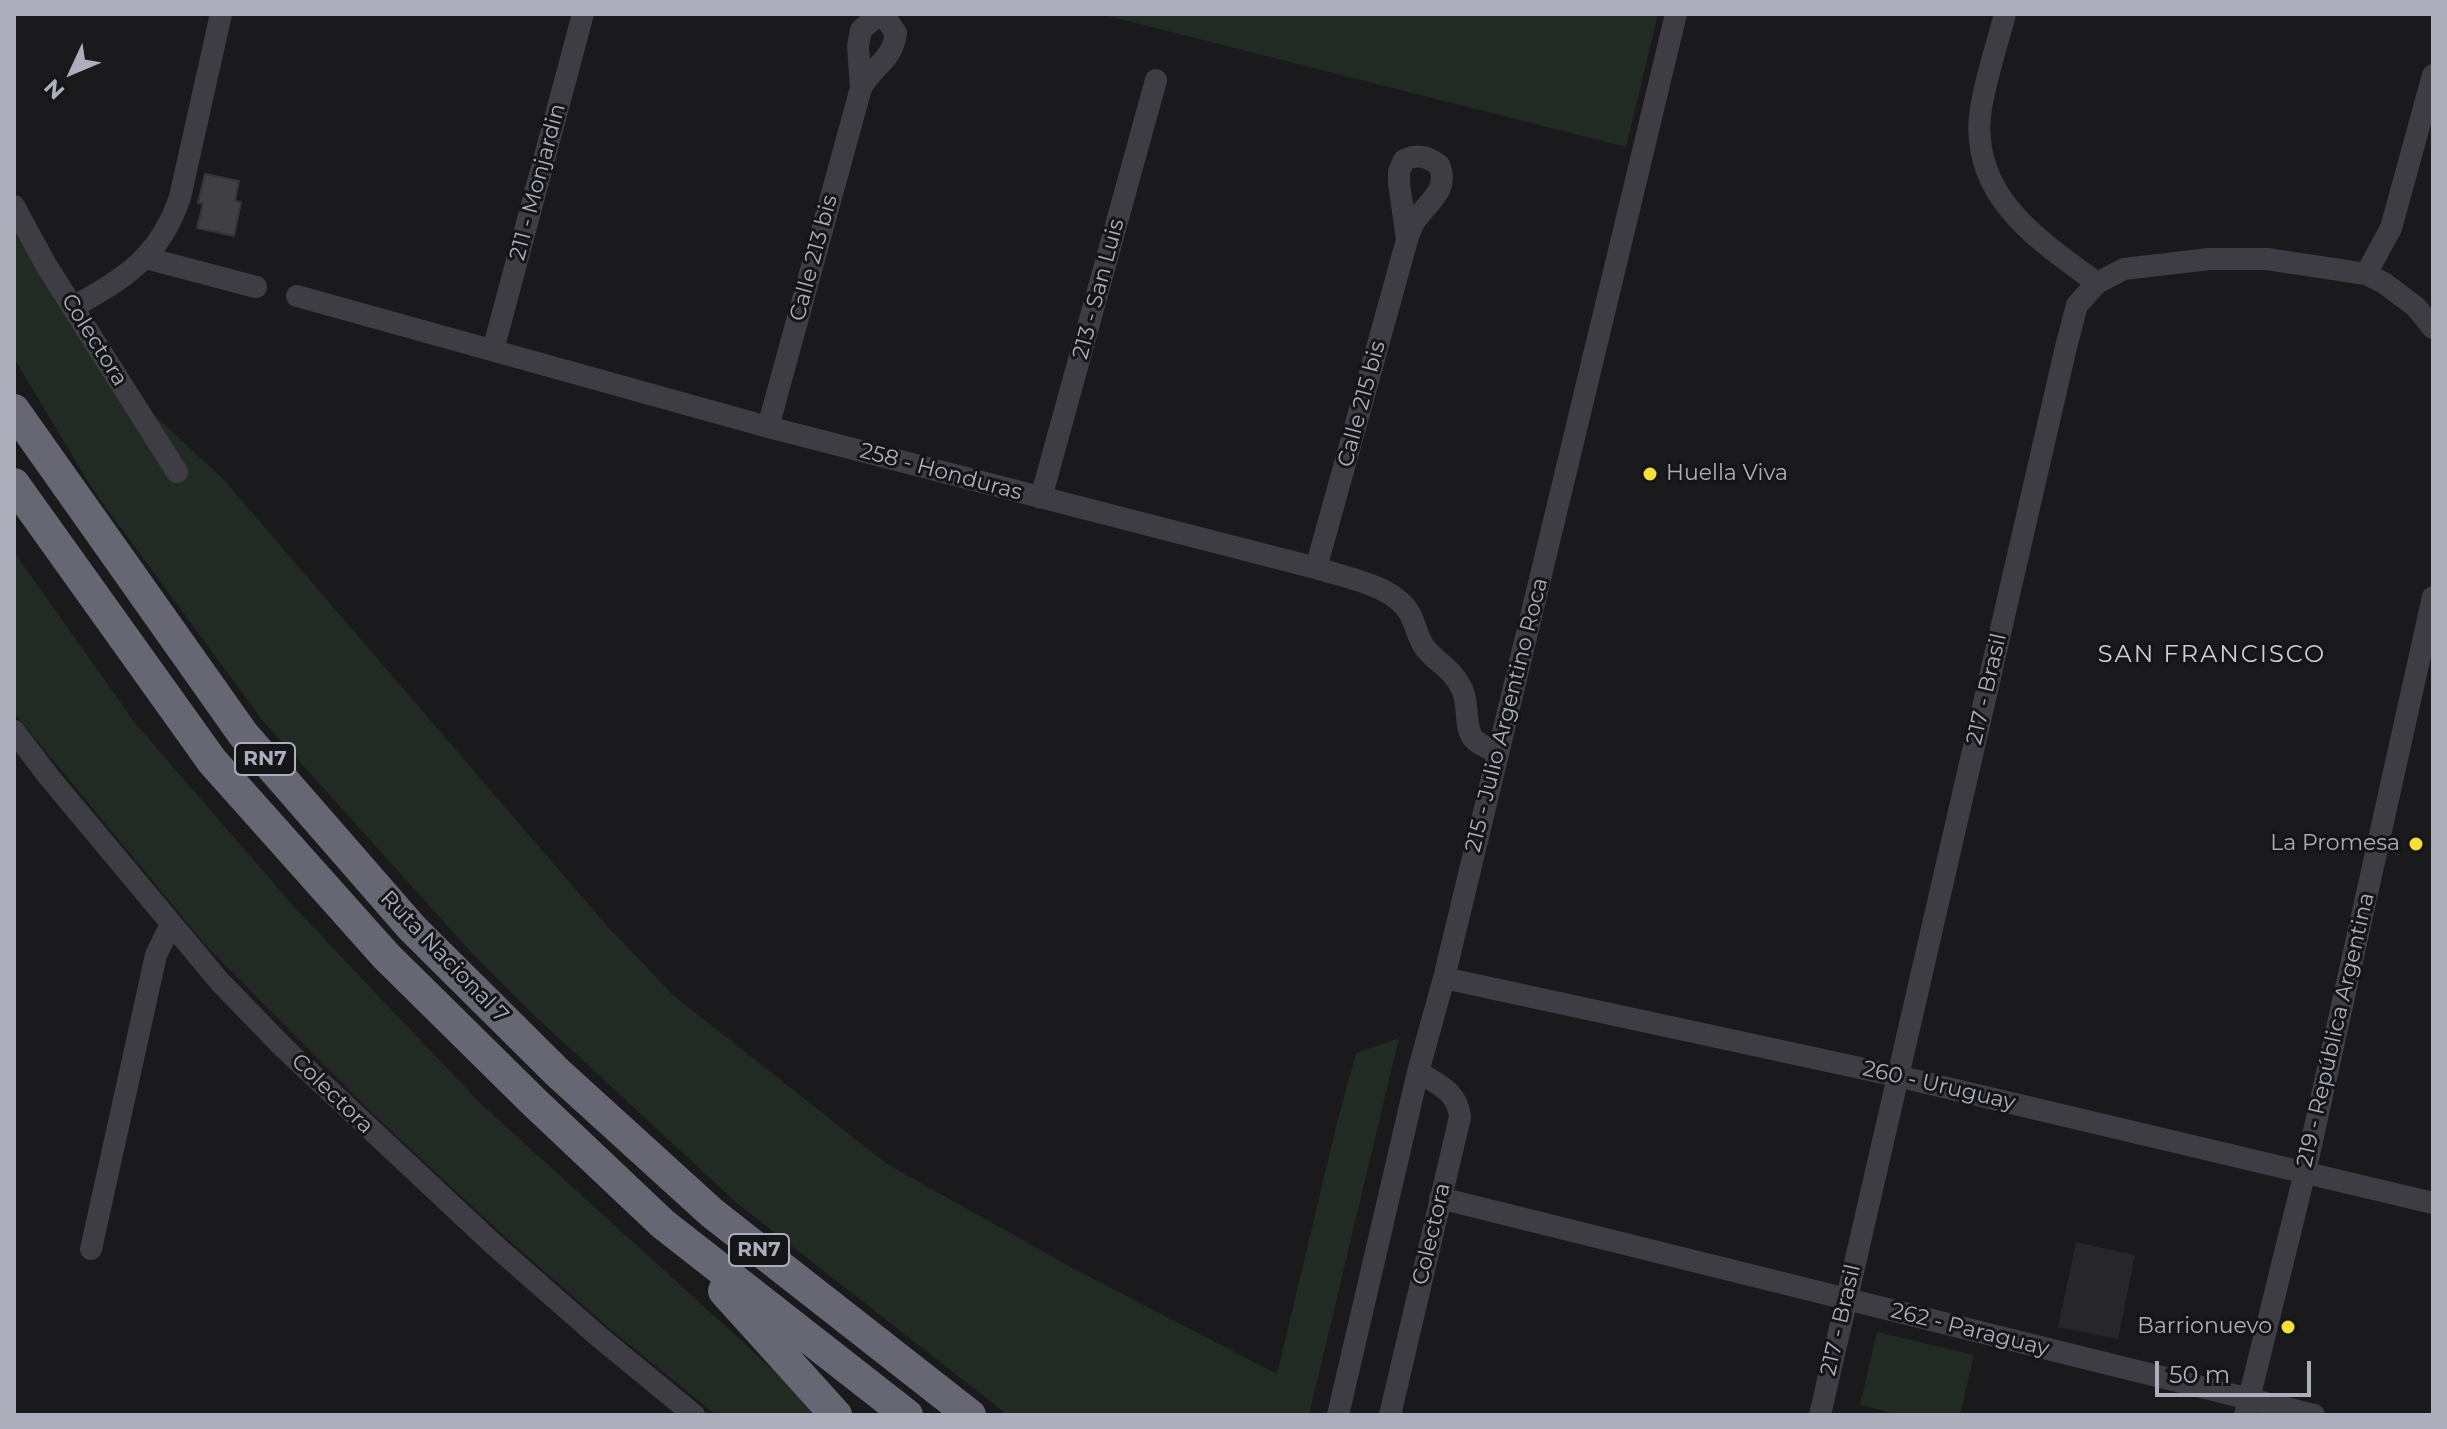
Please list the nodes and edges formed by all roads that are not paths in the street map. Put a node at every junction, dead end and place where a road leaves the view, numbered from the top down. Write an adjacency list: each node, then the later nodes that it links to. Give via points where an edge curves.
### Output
1 (221, 14): 10 (street, via 180,197 171,223)
2 (583, 14): 17 (street, 211 - Monjardin)
3 (1676, 14): 26 (street, 215 - Julio Argentino Roca)
4 (2005, 14): 12 (street, via 1980,114 1986,168 2019,222)
5 (2433, 75): 11 (street, via 2391,228)
6 (1156, 80): 22 (street, 213 - San Luis)
7 (861, 88): 19 (street, Calle 213 bis)
8 (14, 206): 15 (street, Colectora)
9 (1407, 240): 23 (street, Calle 215 bis)
10 (146, 258): 13 (street); 15 (street, via 120,281)
11 (2366, 274): 12 (street, via 2267,259 2209,259 2124,269); 16 (street, via 2416,307)
12 (2097, 283): 30 (street, 217 - Brasil, via 2077,305 2066,347)
13 (256, 287)
14 (297, 296): 17 (street, 258 - Honduras)
15 (73, 307): 20 (street, Colectora)
16 (2433, 328)
17 (493, 350): 19 (street, 258 - Honduras)
18 (14, 410): 41 (highway, Ruta Nacional 7 / RN7, via 243,734 412,928 558,1073 712,1213)
19 (768, 427): 22 (street, 258 - Honduras)
20 (177, 472)
21 (14, 484): 34 (highway, Ruta Nacional 7 / RN7, via 212,761 386,956)
22 (1041, 498): 23 (street, 258 - Honduras)
23 (1316, 568): 26 (street, 258 - Honduras, via 1394,597 1409,613 1428,652 1455,674 1473,740)
24 (2433, 597): 31 (street, 219 - República Argentina)
25 (14, 731): 27 (street, Colectora)
26 (1498, 753): 28 (street, 215 - Julio Argentino Roca)
27 (171, 924): 35 (street, via 156,955); 38 (street, Colectora, via 220,982 362,1123 586,1326)
28 (1444, 978): 29 (street, 215 - Julio Argentino Roca); 30 (street, 260 - Uruguay)
29 (1418, 1072): 32 (street, Colectora, via 1459,1104); 42 (street, 215 - Julio Argentino Roca)
30 (1897, 1076): 31 (street, 260 - Uruguay); 36 (street, 217 - Brasil)
31 (2305, 1172): 33 (street, 260 - Uruguay); 37 (street, 219 - República Argentina)
32 (1440, 1198): 36 (street, 262 - Paraguay); 43 (street, Colectora)
33 (2433, 1203)
34 (663, 1224): 39 (highway); 40 (highway, Ruta Nacional 7 / RN7)
35 (91, 1249)
36 (1845, 1299): 37 (street, 262 - Paraguay); 44 (street, 217 - Brasil)
37 (2247, 1407): 45 (street, 262 - Paraguay)
38 (694, 1415)
39 (836, 1415)
40 (907, 1415)
41 (970, 1415)
42 (1338, 1415)
43 (1390, 1415)
44 (1820, 1415)
45 (2314, 1415)

